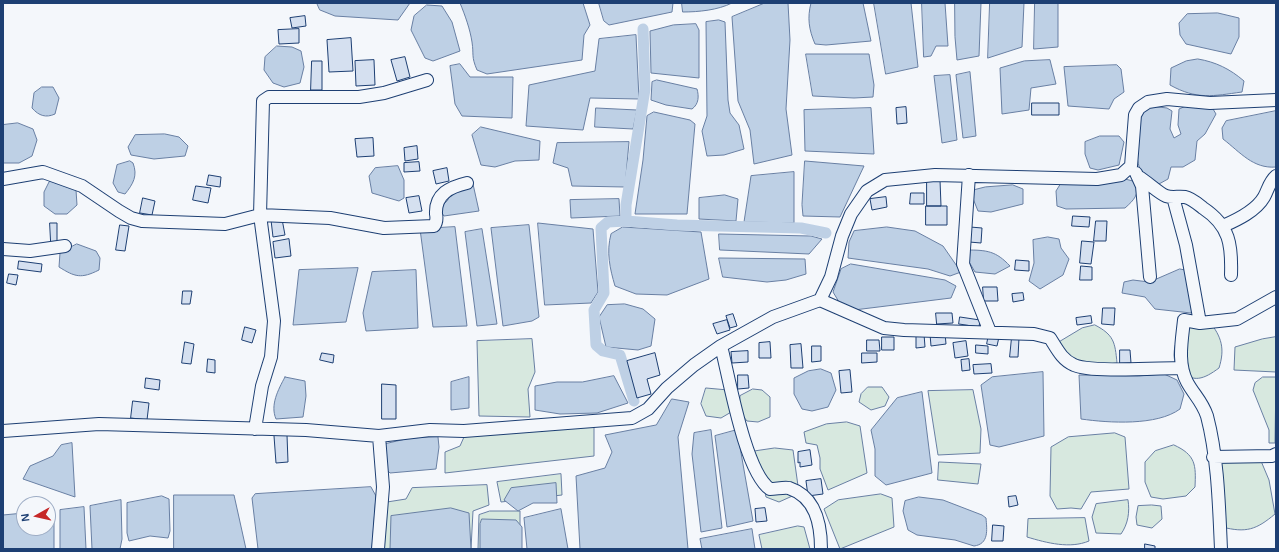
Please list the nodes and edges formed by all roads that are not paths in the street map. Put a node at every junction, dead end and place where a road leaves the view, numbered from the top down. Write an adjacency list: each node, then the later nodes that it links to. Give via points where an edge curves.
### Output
1 (427, 80): 10 (street, via 384,93 359,97 269,97 263,101)
2 (1276, 100): 3 (street, via 1210,103 1167,99 1148,102 1139,108 1135,115)
3 (1131, 166): 4 (street, via 1121,175 1097,178); 6 (street)
4 (969, 175): 17 (street, via 936,174 885,180 867,191 851,214 831,277); 19 (street, via 962,264)
5 (1276, 176): 11 (street, via 1271,180 1263,199 1251,211)
6 (1139, 177): 9 (street, via 1160,193); 15 (street)
7 (3, 179): 10 (street, via 43,172 82,186 118,211 142,221 225,224)
8 (467, 183): 10 (street, via 449,188 441,194 436,207 436,224 431,226 384,228 330,218)
9 (1173, 197): 11 (street, via 1186,197 1194,201 1216,216); 18 (street, via 1186,245)
10 (260, 215): 22 (street, via 274,321 271,357 262,386)
11 (1223, 226): 14 (street, via 1232,250)
12 (65, 246): 13 (street, via 30,251)
13 (3, 249)
14 (1231, 275)
15 (1150, 277)
16 (1276, 297): 18 (street, via 1237,319)
17 (820, 300): 19 (street, via 884,328); 20 (street, via 773,317)
18 (1200, 323): 21 (street, via 1184,320)
19 (990, 332): 21 (street, via 1034,334 1050,338 1062,357 1075,366 1101,369)
20 (721, 346): 24 (street, via 667,388 648,409 632,418 464,431 430,430); 28 (street, via 748,455 758,478 770,489 788,488 808,499 819,525)
21 (1181, 368): 26 (street, via 1187,382 1201,400 1207,416)
22 (255, 429): 23 (street, via 99,424); 24 (street)
23 (3, 431)
24 (379, 436): 27 (street, via 383,487)
25 (1276, 454): 26 (street)
26 (1213, 457): 29 (street)
27 (378, 549)
28 (821, 549)
29 (1221, 549)

